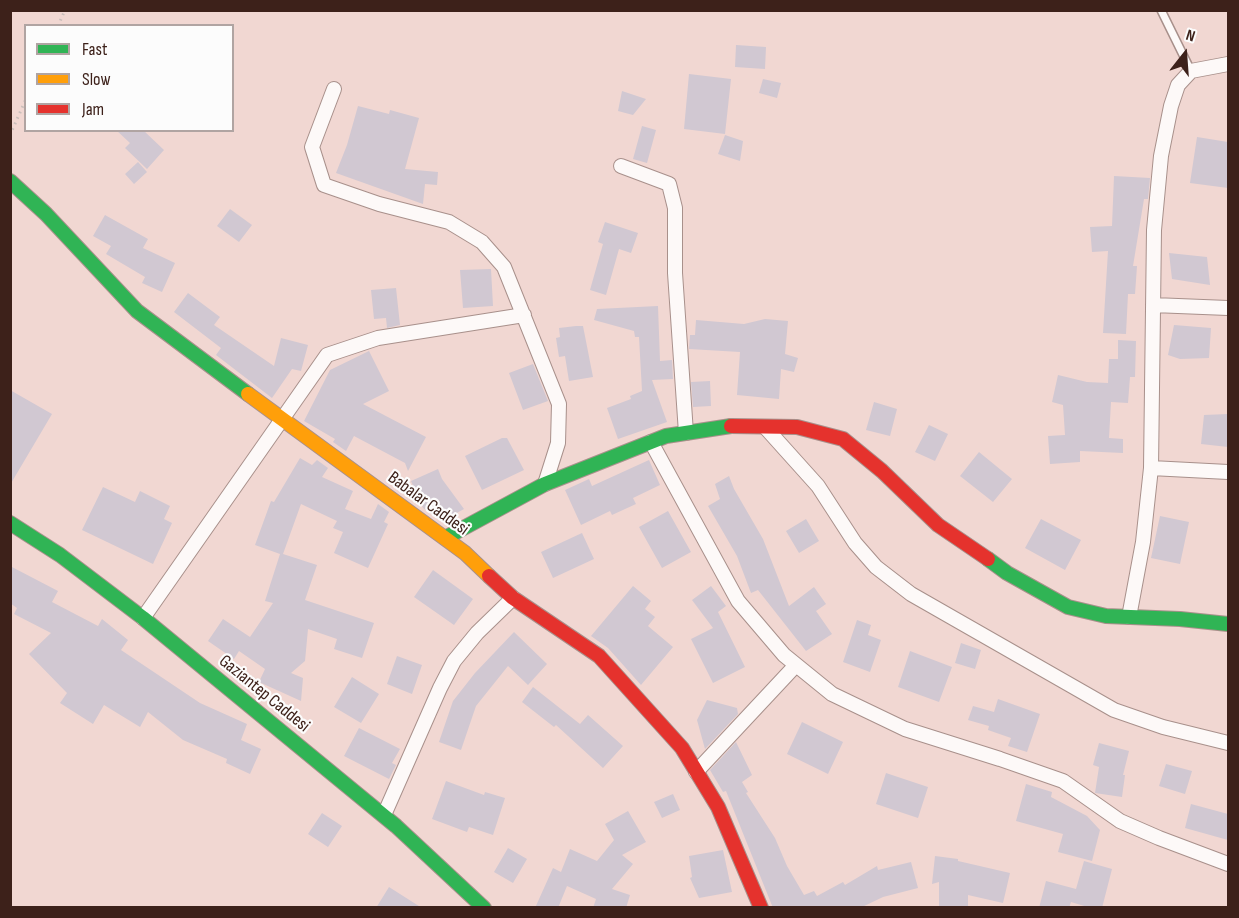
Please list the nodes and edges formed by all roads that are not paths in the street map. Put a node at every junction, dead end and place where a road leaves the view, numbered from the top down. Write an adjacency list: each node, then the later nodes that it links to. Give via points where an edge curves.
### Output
1 (1161, 10): 3 (lane)
2 (1228, 64): 3 (street)
3 (1191, 71): 7 (street, via 1178,86 1161,156 1154,230)
4 (334, 89): 9 (street, via 312,147 324,185 449,222 483,242 504,267)
5 (621, 166): 12 (street, via 669,184 675,208 675,273)
6 (10, 181): 10 (street, Babalar Caddesi, via 136,311)
7 (1153, 305): 8 (street); 14 (street)
8 (1228, 308)
9 (524, 315): 10 (street, via 378,338 327,355); 16 (street, via 559,404 558,443)
10 (280, 419): 18 (street, Babalar Caddesi); 21 (street)
11 (765, 426): 12 (street, via 727,426); 20 (street, via 797,427 843,439 938,525 1007,573 1068,607); 24 (street, via 818,486 855,543 876,567 911,594 1114,710)
12 (686, 433): 13 (street)
13 (651, 442): 16 (street); 23 (street, via 738,601)
14 (1151, 468): 15 (street); 20 (street)
15 (1228, 472)
16 (546, 484): 18 (street)
17 (10, 523): 21 (street, Gaziantep Caddesi, via 60,555)
18 (445, 538): 19 (street, Babalar Caddesi)
19 (513, 598): 25 (street, Babalar Caddesi, via 599,656 682,748); 26 (street, via 454,661)
20 (1129, 617): 22 (street)
21 (143, 618): 26 (street, Gaziantep Caddesi)
22 (1228, 624)
23 (796, 665): 25 (street); 27 (street, via 832,694 904,729 1063,781 1120,821)
24 (1228, 743)
25 (696, 772): 29 (street, Babalar Caddesi, via 718,807)
26 (384, 815): 28 (street, Gaziantep Caddesi)
27 (1228, 864)
28 (481, 907)
29 (761, 908)

